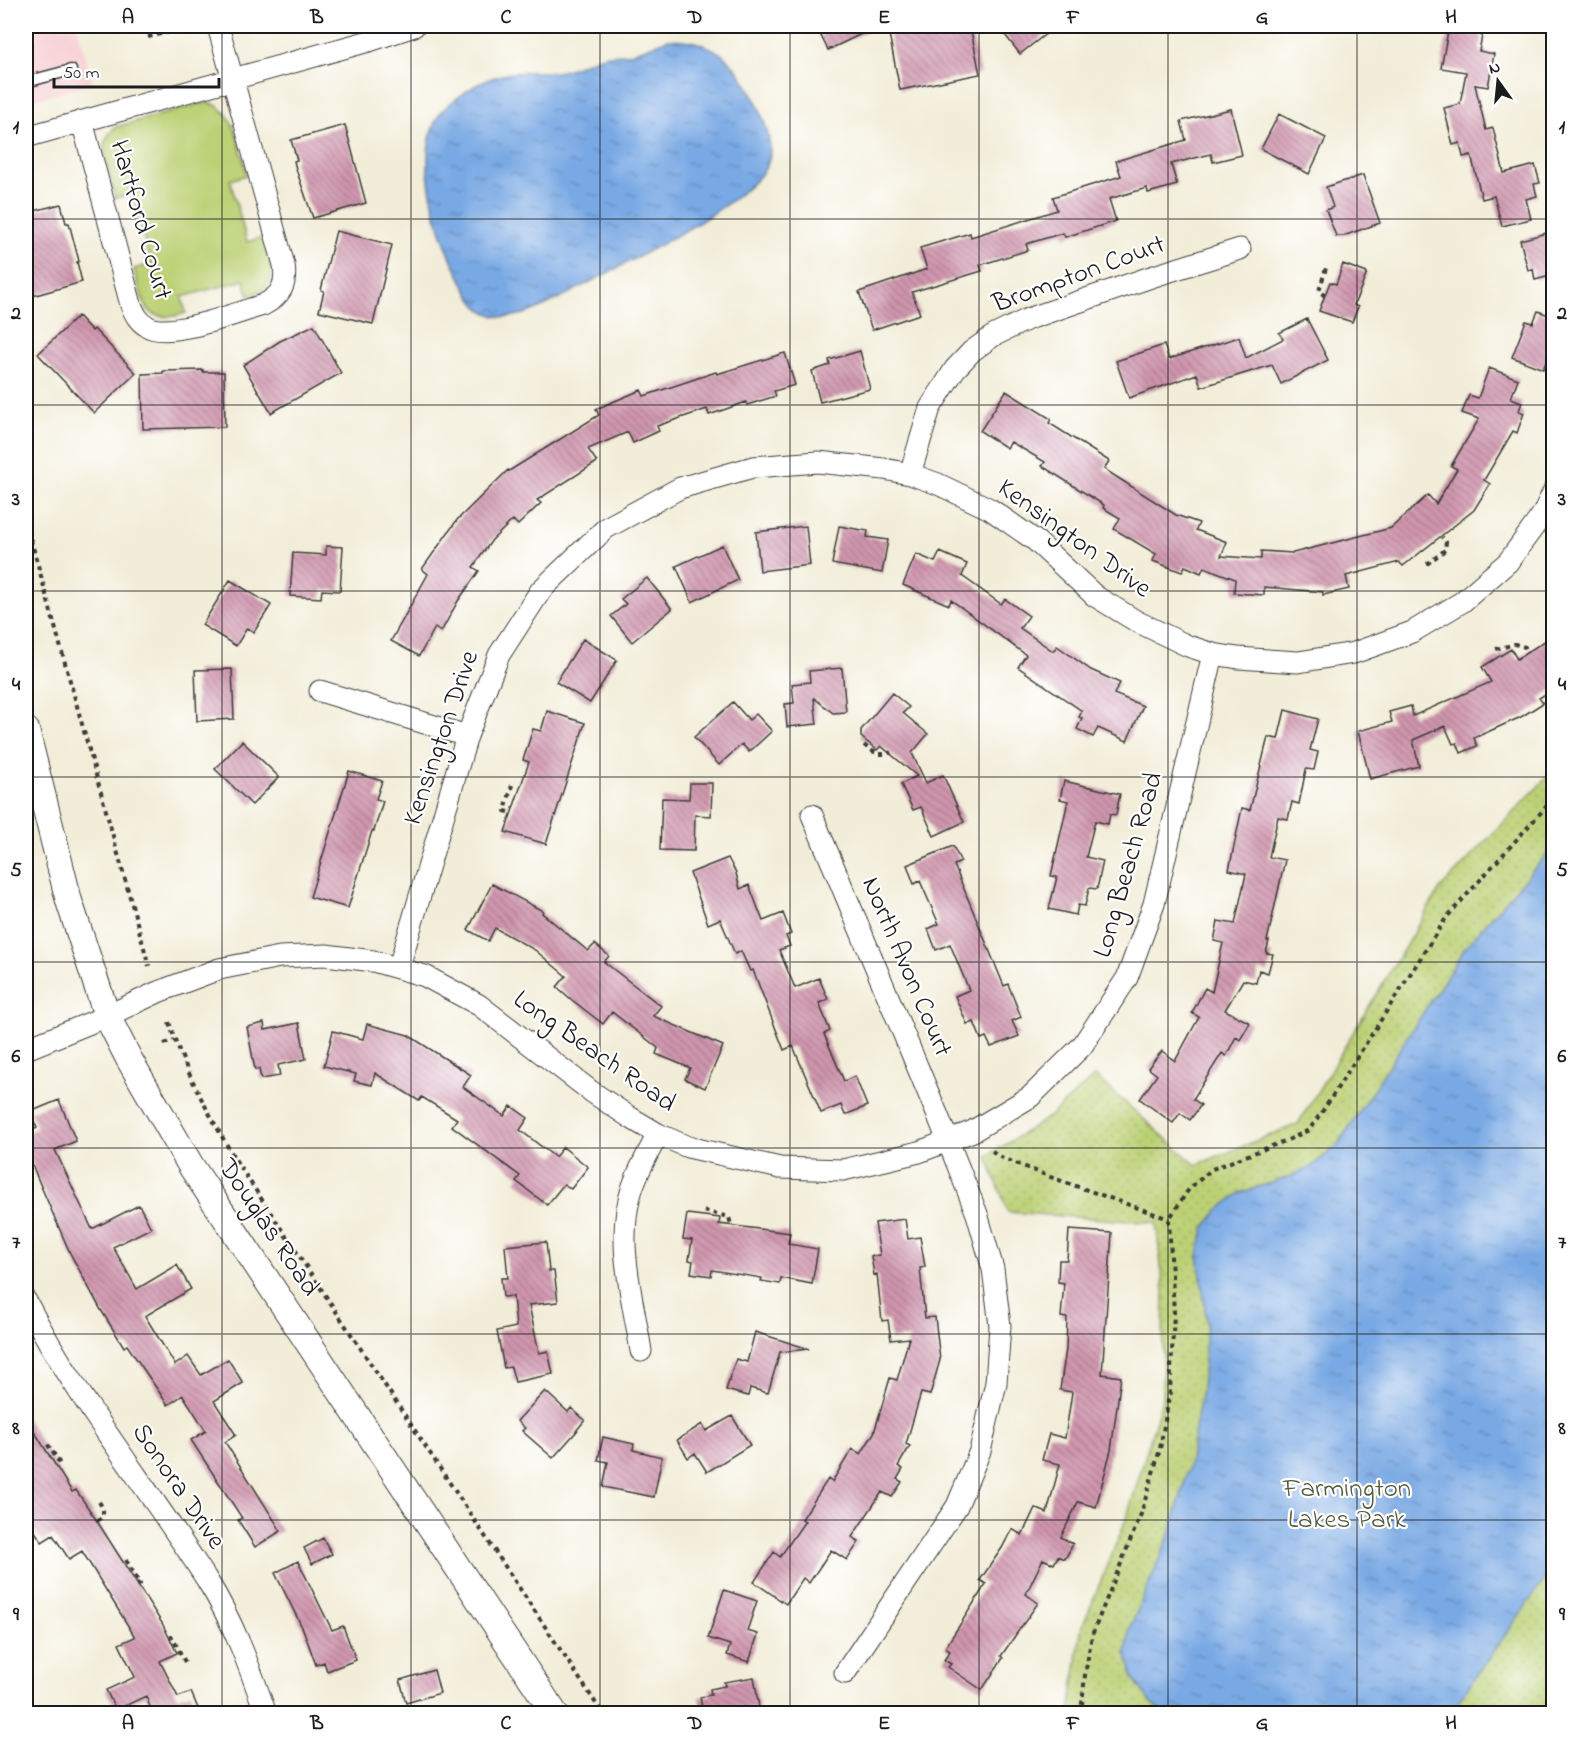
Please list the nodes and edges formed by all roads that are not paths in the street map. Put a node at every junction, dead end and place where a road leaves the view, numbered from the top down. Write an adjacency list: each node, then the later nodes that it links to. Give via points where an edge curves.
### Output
1 (218, 26): 4 (street, Hartford Court)
2 (414, 26): 4 (street)
3 (71, 70): 5 (lane)
4 (232, 79): 6 (street); 6 (street, Hartford Court, via 286,278 283,289 263,305 200,323 163,331 148,328 137,318)
5 (26, 82)
6 (82, 121): 7 (street)
7 (26, 137)
8 (1240, 249): 9 (street, Brompton Court, via 1028,319 993,336 955,369 930,408)
9 (910, 474): 11 (street, Kensington Drive, via 990,509 1036,541 1095,596 1136,621); 14 (street, Kensington Drive, via 818,462 753,467 680,488 606,528 541,590 499,655)
10 (1554, 490): 11 (street, Kensington Drive, via 1543,514 1508,562 1462,602 1412,632 1354,653 1298,662)
11 (1213, 654): 20 (street, Long Beach Road, via 1154,904 1127,978 1082,1046 1030,1097 973,1131)
12 (320, 691): 14 (street)
13 (26, 730): 17 (street, Douglas Road, via 69,901)
14 (467, 736): 16 (street, Kensington Drive)
15 (812, 815): 20 (street, North Avon Court)
16 (399, 967): 17 (street, Long Beach Road, via 326,956 280,957 219,969); 19 (street, Long Beach Road, via 479,1005 592,1092)
17 (107, 1016): 18 (street, Long Beach Road); 25 (street, Douglas Road, via 191,1166)
18 (26, 1049)
19 (658, 1134): 20 (street, Long Beach Road, via 688,1147 780,1168 843,1170); 22 (street, via 632,1189 625,1222 626,1256)
20 (948, 1141): 23 (street, North Avon Court, via 977,1214 993,1269 999,1326 996,1383 980,1451 957,1506)
21 (26, 1301): 24 (street, Sonora Drive, via 98,1419 208,1581)
22 (641, 1351)
23 (845, 1673)
24 (266, 1713)
25 (555, 1713)

